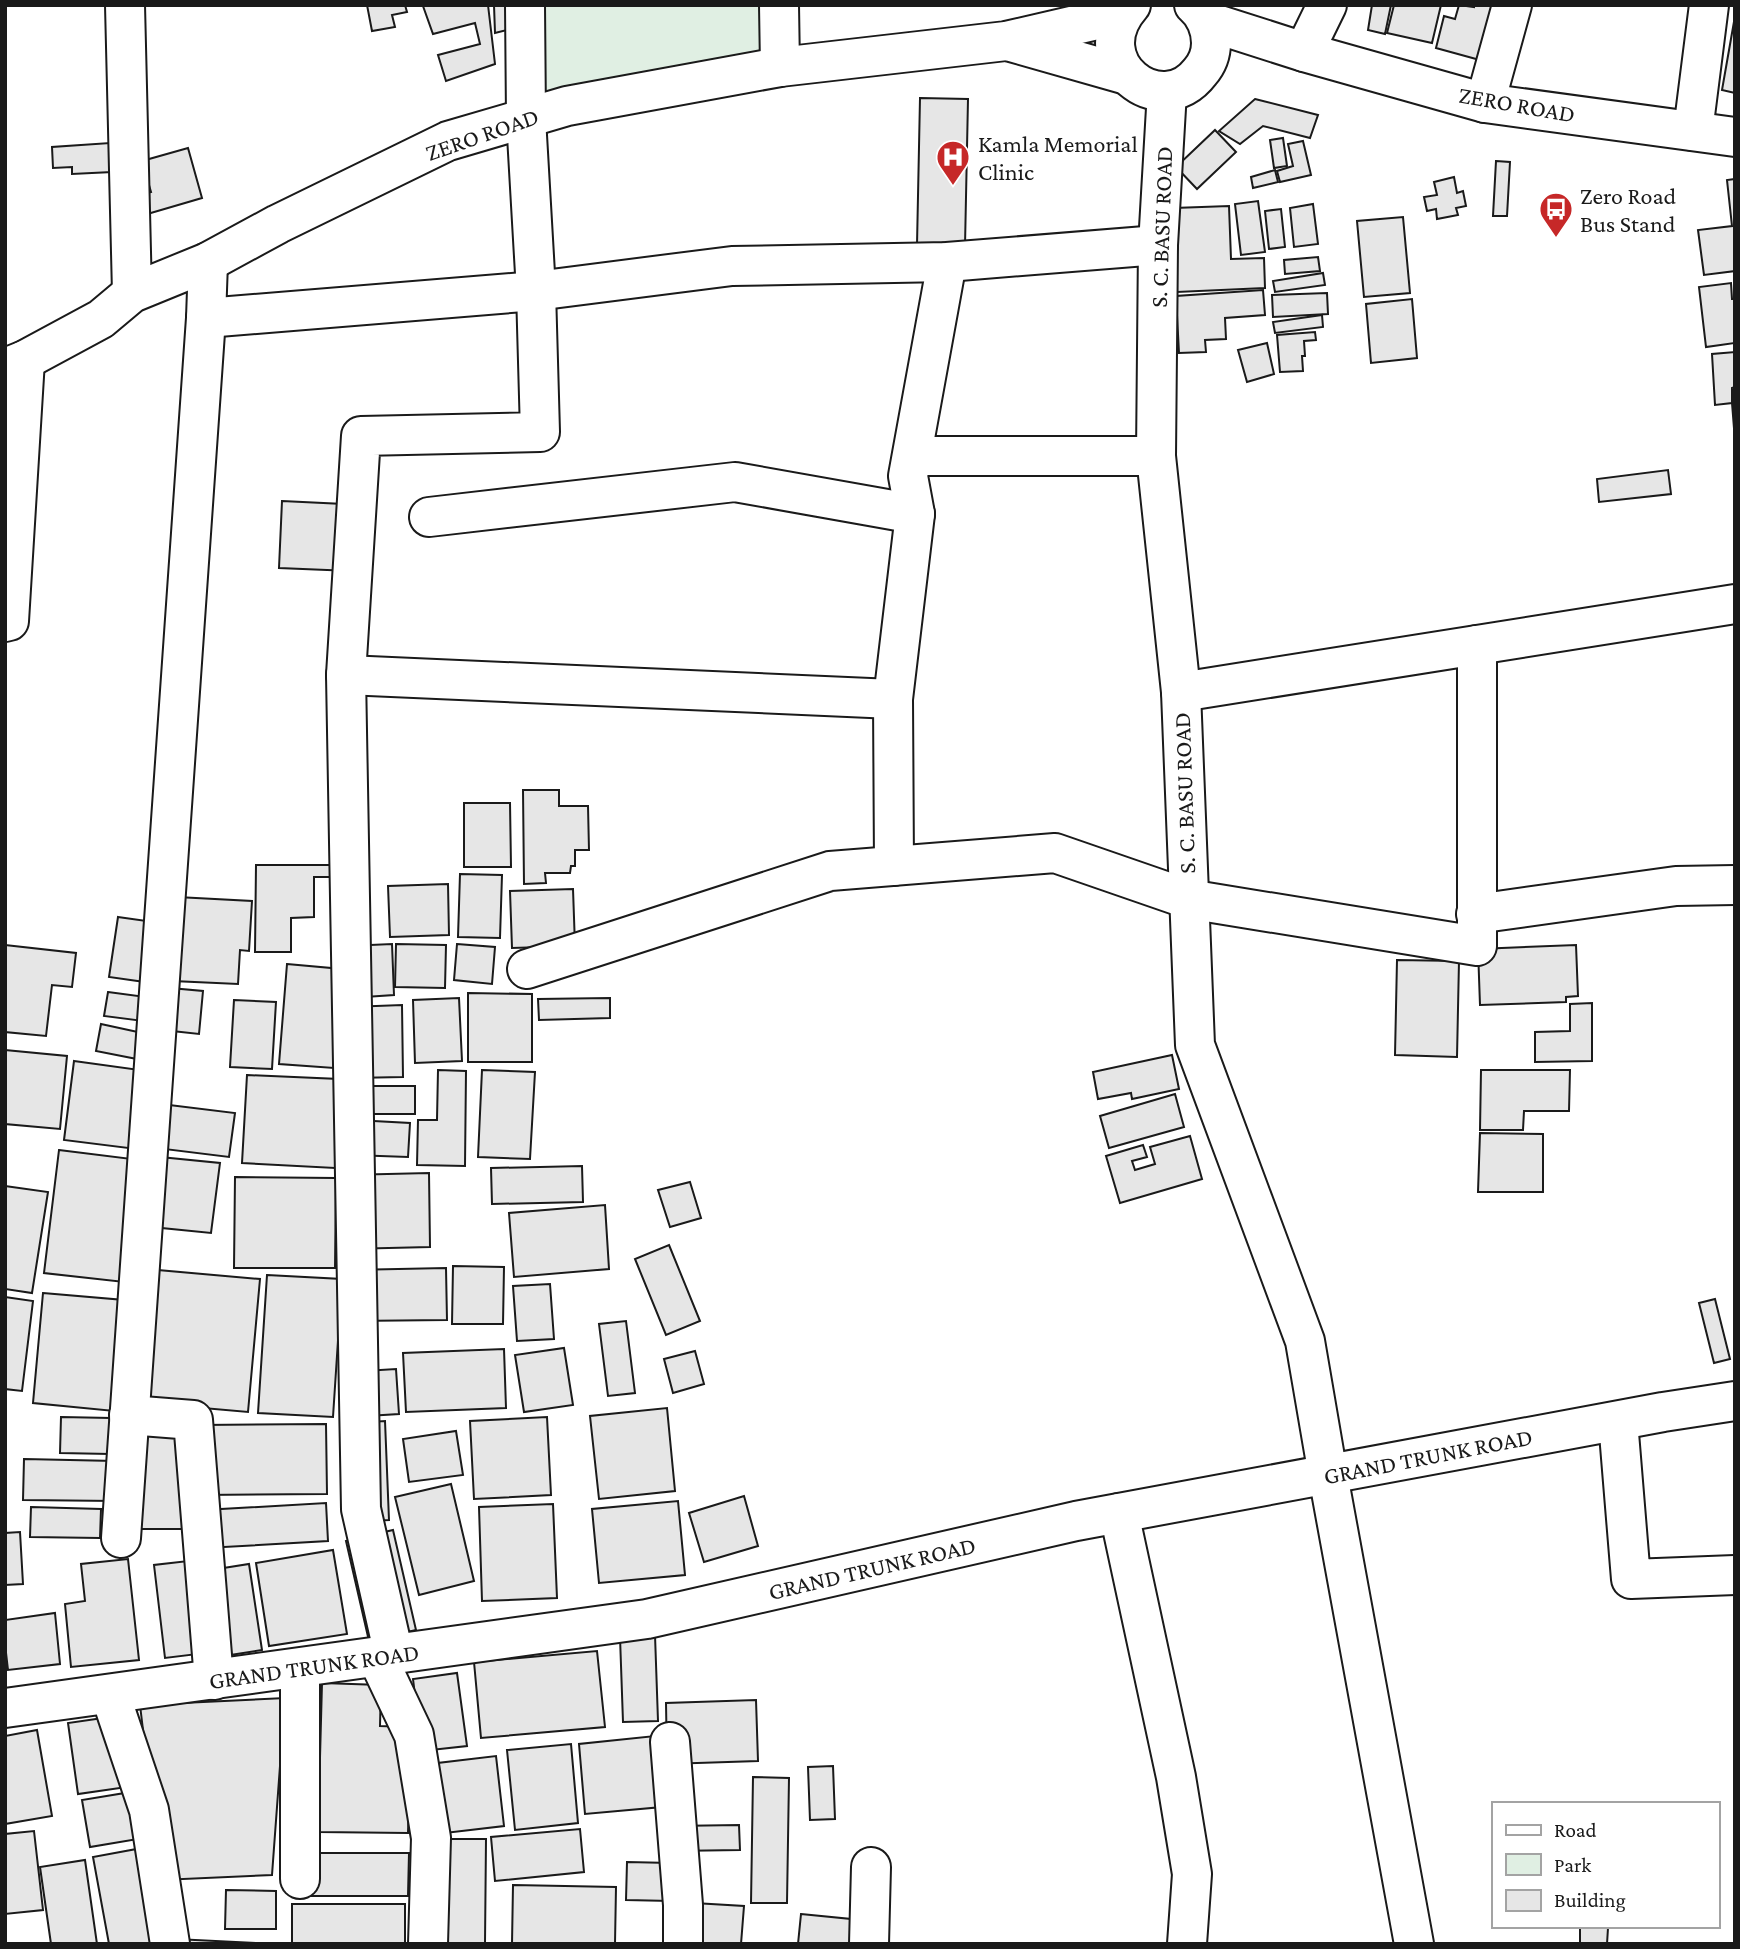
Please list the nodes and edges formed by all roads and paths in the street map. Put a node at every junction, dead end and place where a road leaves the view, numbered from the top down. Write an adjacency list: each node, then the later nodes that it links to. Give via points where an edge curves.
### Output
1 (125, 5): 23 (street)
2 (525, 5): 16 (street)
3 (779, 5): 12 (street)
4 (1328, 5): 10 (street)
5 (1512, 5): 15 (street)
6 (1709, 5): 17 (street)
7 (1127, 10): 9 (street, ZERO ROAD); 13 (street, ZERO ROAD, via 1116,29 1114,45)
8 (1200, 13): 10 (street, ZERO ROAD); 11 (street, ZERO ROAD, via 1211,35)
9 (1006, 41): 12 (street, ZERO ROAD); 13 (street, ZERO ROAD)
10 (1304, 51): 11 (street, ZERO ROAD); 15 (street, ZERO ROAD)
11 (1205, 66): 14 (street, ZERO ROAD, via 1196,78)
12 (779, 67): 16 (street, ZERO ROAD, via 567,106)
13 (1127, 75): 14 (street, ZERO ROAD, via 1153,90)
14 (1167, 91): 19 (street, S. C. BASU ROAD)
15 (1485, 103): 17 (street, ZERO ROAD)
16 (526, 118): 20 (street, ZERO ROAD, via 448,141); 22 (street)
17 (1693, 131): 18 (street, ZERO ROAD)
18 (1735, 137)
19 (1158, 245): 21 (street); 27 (street, S. C. BASU ROAD)
20 (208, 262): 23 (street, ZERO ROAD); 24 (street)
21 (947, 262): 22 (street, via 732,266); 26 (street)
22 (536, 291): 24 (street); 33 (street, via 540,432 361,436)
23 (132, 293): 25 (street, ZERO ROAD, via 101,319)
24 (206, 318): 42 (street)
25 (15, 364): 31 (street, via 9,621)
26 (913, 456): 27 (street); 28 (street, via 908,476)
27 (1156, 456): 34 (street, S. C. BASU ROAD)
28 (915, 514): 29 (street, via 735,482); 35 (street)
29 (429, 517)
30 (1735, 604): 32 (street)
31 (5, 622)
32 (1477, 645): 34 (street); 39 (street)
33 (346, 675): 35 (street); 48 (street, via 361,1509)
34 (1181, 692): 38 (street, S. C. BASU ROAD)
35 (893, 699): 36 (street)
36 (894, 866): 38 (street, via 1055,853); 40 (street, via 830,871)
37 (1735, 885): 39 (street, via 1676,886)
38 (1188, 899): 39 (street, via 1476,946); 44 (street, S. C. BASU ROAD, via 1195,1045 1305,1341)
39 (1476, 914)
40 (527, 969)
41 (1735, 1401): 43 (street, GRAND TRUNK ROAD)
42 (129, 1415): 46 (street); 50 (street, via 193,1420)
43 (1618, 1421): 44 (street, GRAND TRUNK ROAD); 47 (street, via 1631,1579)
44 (1328, 1475): 45 (street, GRAND TRUNK ROAD); 61 (street, S. C. BASU ROAD)
45 (1119, 1513): 48 (street, GRAND TRUNK ROAD, via 647,1619); 60 (street, via 1176,1777 1192,1874)
46 (121, 1538)
47 (1735, 1575)
48 (386, 1656): 49 (street, GRAND TRUNK ROAD); 57 (street, via 414,1735 431,1838)
49 (300, 1668): 50 (street, GRAND TRUNK ROAD); 55 (street)
50 (214, 1679): 51 (street, GRAND TRUNK ROAD)
51 (110, 1694): 52 (street, GRAND TRUNK ROAD); 56 (street, via 149,1810)
52 (5, 1708)
53 (670, 1742): 58 (street)
54 (872, 1867): 59 (street)
55 (300, 1879)
56 (170, 1944)
57 (428, 1944)
58 (683, 1944)
59 (869, 1944)
60 (1187, 1944)
61 (1414, 1944)

